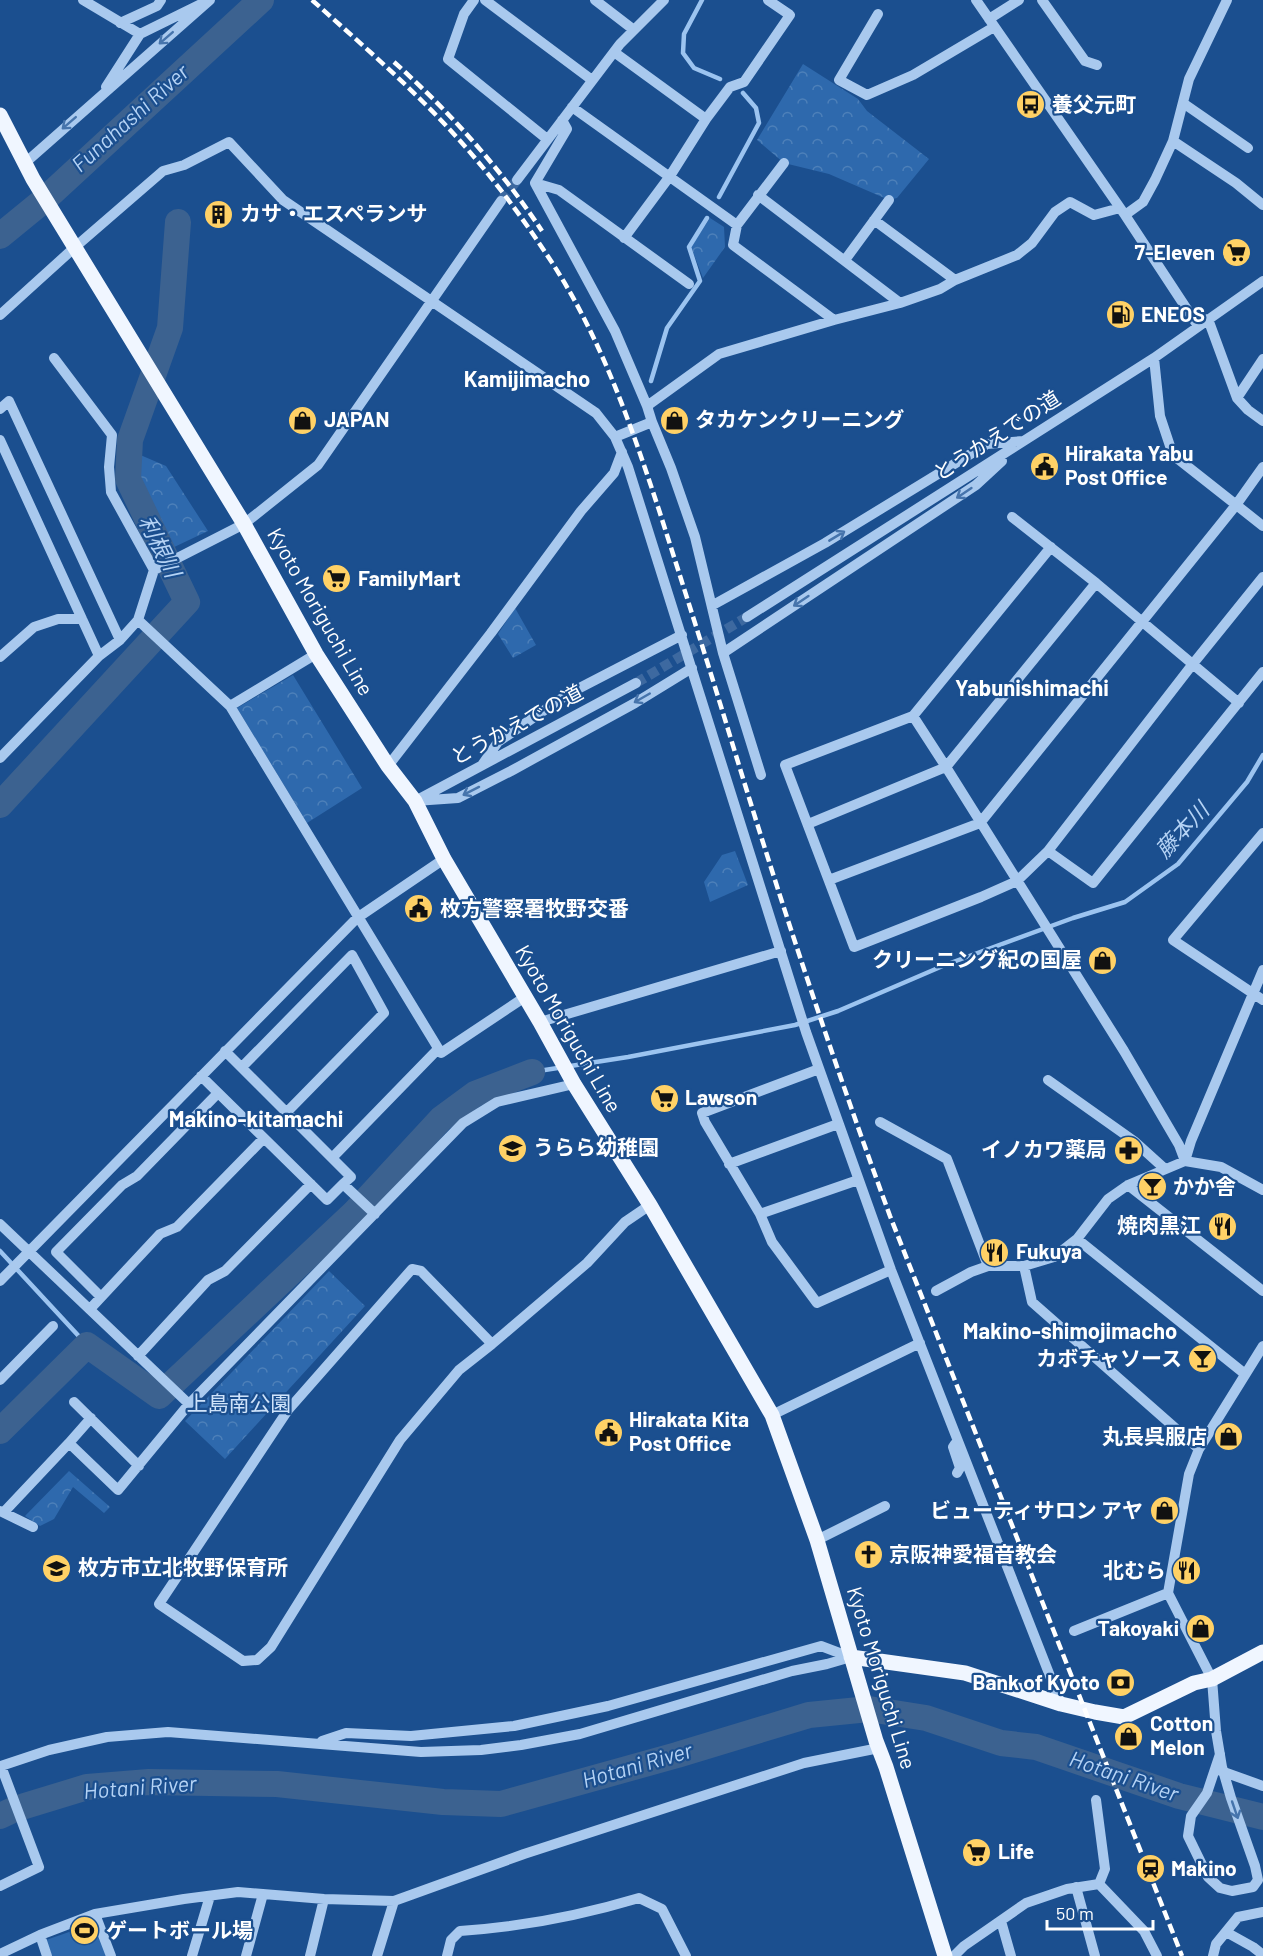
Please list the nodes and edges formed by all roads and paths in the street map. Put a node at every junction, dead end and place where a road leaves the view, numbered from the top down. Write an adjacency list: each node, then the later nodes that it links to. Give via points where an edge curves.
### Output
1 (83, 0): 14 (street)
2 (161, 0): 14 (street, via 157,6)
3 (474, 0): 27 (street, via 464,14 448,59)
4 (485, 0): 20 (street)
5 (596, 0): 16 (street)
6 (664, 0): 16 (street)
7 (768, 0): 25 (street, via 790,15 744,82 729,87)
8 (976, 0): 15 (street)
9 (1019, 0): 15 (street)
10 (1042, 0): 19 (street, via 1085,61)
11 (209, 1): 17 (street); 21 (street, one-way to 21)
12 (1221, 2): 22 (street)
13 (878, 14): 15 (street, via 839,80 867,95 913,75)
14 (120, 23): 17 (street)
15 (992, 23): 39 (street)
16 (633, 30): 18 (street)
17 (140, 34): 21 (street)
18 (614, 52): 20 (street); 25 (street)
19 (1097, 65)
20 (592, 80): 23 (street)
21 (101, 96): 30 (street, one-way to 30)
22 (1183, 103): 28 (street); 29 (street)
23 (572, 107): 26 (street); 32 (street)
24 (0, 115): 30 (main road, Kyoto Moriguchi Line)
25 (706, 118): 32 (street)
26 (562, 120): 27 (street); 34 (street, via 567,129)
27 (546, 139): 33 (street)
28 (1173, 141): 38 (street); 39 (street, via 1143,202)
29 (1248, 148)
30 (25, 163): 43 (main road, Kyoto Moriguchi Line)
31 (784, 163): 35 (street)
32 (670, 176): 41 (street); 42 (street)
33 (517, 180)
34 (535, 183): 42 (street, via 559,190); 58 (street, via 615,331)
35 (758, 195): 41 (street); 44 (street)
36 (889, 200): 40 (street)
37 (501, 201): 48 (street)
38 (1263, 205)
39 (1122, 212): 45 (street, via 1094,215 1070,202 1055,212 1032,243 1017,255); 53 (street)
40 (874, 220): 44 (street); 45 (street)
41 (737, 225): 52 (street, via 733,245)
42 (624, 238): 47 (street)
43 (74, 248): 48 (street, via 163,171 229,142 283,200); 50 (street); 69 (main road, Kyoto Moriguchi Line)
44 (845, 260): 49 (street)
45 (955, 280): 49 (street)
46 (1263, 280): 51 (street, とうかえでの道)
47 (689, 284)
48 (431, 301): 62 (street, via 596,413); 69 (street, via 318,465)
49 (900, 303): 52 (street)
50 (0, 315)
51 (1208, 319): 53 (street, とうかえでの道); 57 (street)
52 (834, 320): 58 (street, via 719,354)
53 (1197, 327): 55 (street, とうかえでの道)
54 (54, 358): 72 (street, via 112,435 111,492)
55 (1154, 358): 64 (street, とうかえでの道); 67 (street, via 1160,416 1173,455)
56 (1263, 359): 57 (street)
57 (1237, 398): 60 (street)
58 (647, 406): 61 (street)
59 (0, 409): 81 (street, via 9,401)
60 (1263, 421)
61 (652, 422): 62 (street); 75 (street, via 688,517)
62 (615, 437): 65 (street)
63 (0, 440): 77 (street)
64 (1024, 441): 75 (street, one-way to 64, via 825,543 987,444); 76 (street, とうかえでの道); 82 (street, one-way to 82, via 976,485)
65 (622, 452): 80 (street); 94 (street, via 614,473 580,511)
66 (1263, 467): 67 (street)
67 (1236, 506): 70 (street); 79 (street)
68 (1012, 517): 71 (street)
69 (244, 524): 72 (street); 83 (main road, Kyoto Moriguchi Line)
70 (1263, 526)
71 (1051, 547): 74 (street); 92 (street)
72 (157, 569): 78 (street)
73 (1263, 577): 86 (street)
74 (1096, 583): 79 (street); 96 (street)
75 (713, 605): 82 (street)
76 (747, 617)
77 (82, 619): 84 (street); 85 (street, via 58,619 34,627)
78 (138, 621): 81 (street); 91 (street)
79 (1143, 622): 86 (street); 99 (street)
80 (682, 635): 87 (street); 95 (street, via 568,694 498,742)
81 (120, 640): 84 (street)
82 (723, 653): 97 (street)
83 (316, 654): 91 (street); 94 (main road, Kyoto Moriguchi Line)
84 (99, 656): 93 (street)
85 (0, 657)
86 (1192, 665): 90 (street); 102 (street)
87 (692, 668): 98 (street, one-way to 98, via 458,798); 107 (street)
88 (1263, 672): 90 (street)
89 (636, 683): 95 (street, とうかえでの道)
90 (1239, 703): 102 (street, via 1093,883)
91 (230, 706): 106 (street)
92 (913, 716): 96 (street); 100 (street, via 785,765)
93 (0, 759)
94 (388, 766): 98 (main road, Kyoto Moriguchi Line)
95 (480, 767): 98 (street, とうかえでの道)
96 (946, 767): 99 (street); 100 (street)
97 (761, 775)
98 (415, 801): 103 (main road, Kyoto Moriguchi Line)
99 (980, 823): 104 (street); 105 (street)
100 (808, 824): 104 (street)
101 (1263, 833): 109 (street, via 1173,940)
102 (1048, 851): 105 (street)
103 (444, 859): 106 (street); 110 (main road, Kyoto Moriguchi Line)
104 (829, 880): 105 (street, via 854,947)
105 (1017, 881): 126 (street, via 1124,1051)
106 (357, 918): 113 (street); 114 (street)
107 (780, 951): 112 (street); 116 (street)
108 (1263, 970): 109 (street)
109 (1252, 993): 111 (street); 126 (street)
110 (525, 997): 112 (main road, Kyoto Moriguchi Line); 113 (street, via 441,1053)
111 (1263, 1000)
112 (540, 1022): 118 (main road, Kyoto Moriguchi Line)
113 (438, 1049): 125 (street)
114 (225, 1051): 115 (street); 117 (street)
115 (242, 1067): 121 (street); 121 (street, via 352,955 384,1013)
116 (819, 1069): 123 (street); 127 (street, via 702,1113)
117 (201, 1076): 120 (street); 139 (street)
118 (571, 1079): 134 (main road, Kyoto Moriguchi Line); 135 (street, via 496,1102 463,1123)
119 (1048, 1080): 128 (street, via 1134,1141)
120 (218, 1093): 124 (street); 146 (street, via 56,1252)
121 (287, 1113): 125 (street)
122 (880, 1122): 140 (street, via 947,1159)
123 (838, 1124): 127 (street); 129 (street)
124 (264, 1138): 130 (street); 146 (street, via 177,1227 160,1234)
125 (332, 1158): 131 (street, via 351,1177)
126 (1185, 1161): 128 (street); 133 (street, via 1221,1167)
127 (729, 1164): 136 (street)
128 (1165, 1169): 132 (street)
129 (858, 1180): 136 (street); 142 (street)
130 (311, 1184): 131 (street, via 327,1200); 152 (street, via 225,1271 208,1280)
131 (343, 1184): 135 (street)
132 (1128, 1185): 138 (street, via 1108,1199); 145 (street)
133 (1263, 1190)
134 (650, 1205): 150 (street, via 625,1222 587,1263); 157 (main road, Kyoto Moriguchi Line)
135 (375, 1214): 156 (street)
136 (760, 1214): 142 (street, via 772,1242 817,1303)
137 (0, 1224): 139 (street)
138 (1077, 1239): 141 (street, via 1054,1257); 153 (street)
139 (29, 1252): 143 (street); 147 (street)
140 (988, 1266): 141 (street); 144 (street)
141 (1024, 1266): 161 (street, via 1032,1302)
142 (891, 1270): 149 (street)
143 (0, 1281)
144 (936, 1291)
145 (1263, 1291)
146 (101, 1297): 147 (street)
147 (90, 1309): 152 (street)
148 (53, 1326): 154 (street)
149 (920, 1343): 157 (street); 159 (street)
150 (492, 1344): 150 (street, via 459,1370 400,1440 271,1647 257,1660 243,1661 159,1604 288,1410 412,1269 420,1271)
151 (1263, 1346): 153 (street)
152 (138, 1356): 156 (street)
153 (1245, 1374): 161 (street)
154 (0, 1380)
155 (74, 1401): 158 (street)
156 (189, 1404): 162 (street)
157 (772, 1415): 167 (main road, Kyoto Moriguchi Line)
158 (91, 1418): 160 (street); 162 (street)
159 (957, 1438): 163 (street, via 953,1447 960,1468); 173 (street)
160 (69, 1443): 162 (street, via 118,1490); 165 (street)
161 (1199, 1449): 168 (street, via 1189,1474)
162 (139, 1466)
163 (957, 1473)
164 (885, 1506): 167 (street)
165 (2, 1511): 166 (street)
166 (33, 1527)
167 (817, 1540): 171 (main road, Kyoto Moriguchi Line)
168 (1168, 1593): 169 (street); 172 (street)
169 (1074, 1631)
170 (1263, 1652): 172 (main road)
171 (851, 1657): 173 (main road, via 965,1673); 174 (street, via 580,1734 521,1745 421,1752); 174 (street, via 821,1646 608,1706 514,1726 411,1736 346,1734); 175 (main road, Kyoto Moriguchi Line)
172 (1212, 1679): 173 (main road, via 1194,1683 1124,1717); 177 (street)
173 (1061, 1704)
174 (316, 1743): 176 (street, via 168,1732 107,1737)
175 (877, 1745): 186 (street, via 804,1763); 202 (main road, Kyoto Moriguchi Line)
176 (1, 1766): 181 (street, via 39,1867)
177 (1219, 1771): 177 (street, one-way to 177, via 1255,1866 1258,1880 1253,1887 1232,1891 1220,1888 1208,1877 1188,1836 1191,1816); 178 (street)
178 (1263, 1786)
179 (1096, 1800): 180 (street, via 1105,1869)
180 (1099, 1884): 182 (street); 206 (street, via 1144,1931)
181 (0, 1886)
182 (1076, 1887): 189 (street, via 1026,1903); 205 (street)
183 (263, 1894): 184 (street); 185 (street); 197 (street)
184 (210, 1896): 188 (street); 196 (street)
185 (324, 1899): 186 (street); 198 (street)
186 (394, 1900): 199 (street)
187 (1263, 1912): 190 (street, via 1238,1917)
188 (95, 1914): 191 (street); 195 (street)
189 (1001, 1921): 203 (street); 204 (street)
190 (1226, 1932): 193 (street); 207 (street, via 1216,1944)
191 (40, 1935): 192 (street); 194 (street)
192 (0, 1954)
193 (1263, 1955)
194 (47, 1956)
195 (111, 1956)
196 (192, 1956)
197 (246, 1956)
198 (310, 1956)
199 (377, 1956)
200 (447, 1956): 201 (street, via 451,1940 460,1931 553,1921 639,1898 662,1909)
201 (686, 1956)
202 (945, 1956)
203 (954, 1956)
204 (1011, 1956)
205 (1095, 1956)
206 (1157, 1956)
207 (1213, 1956)

